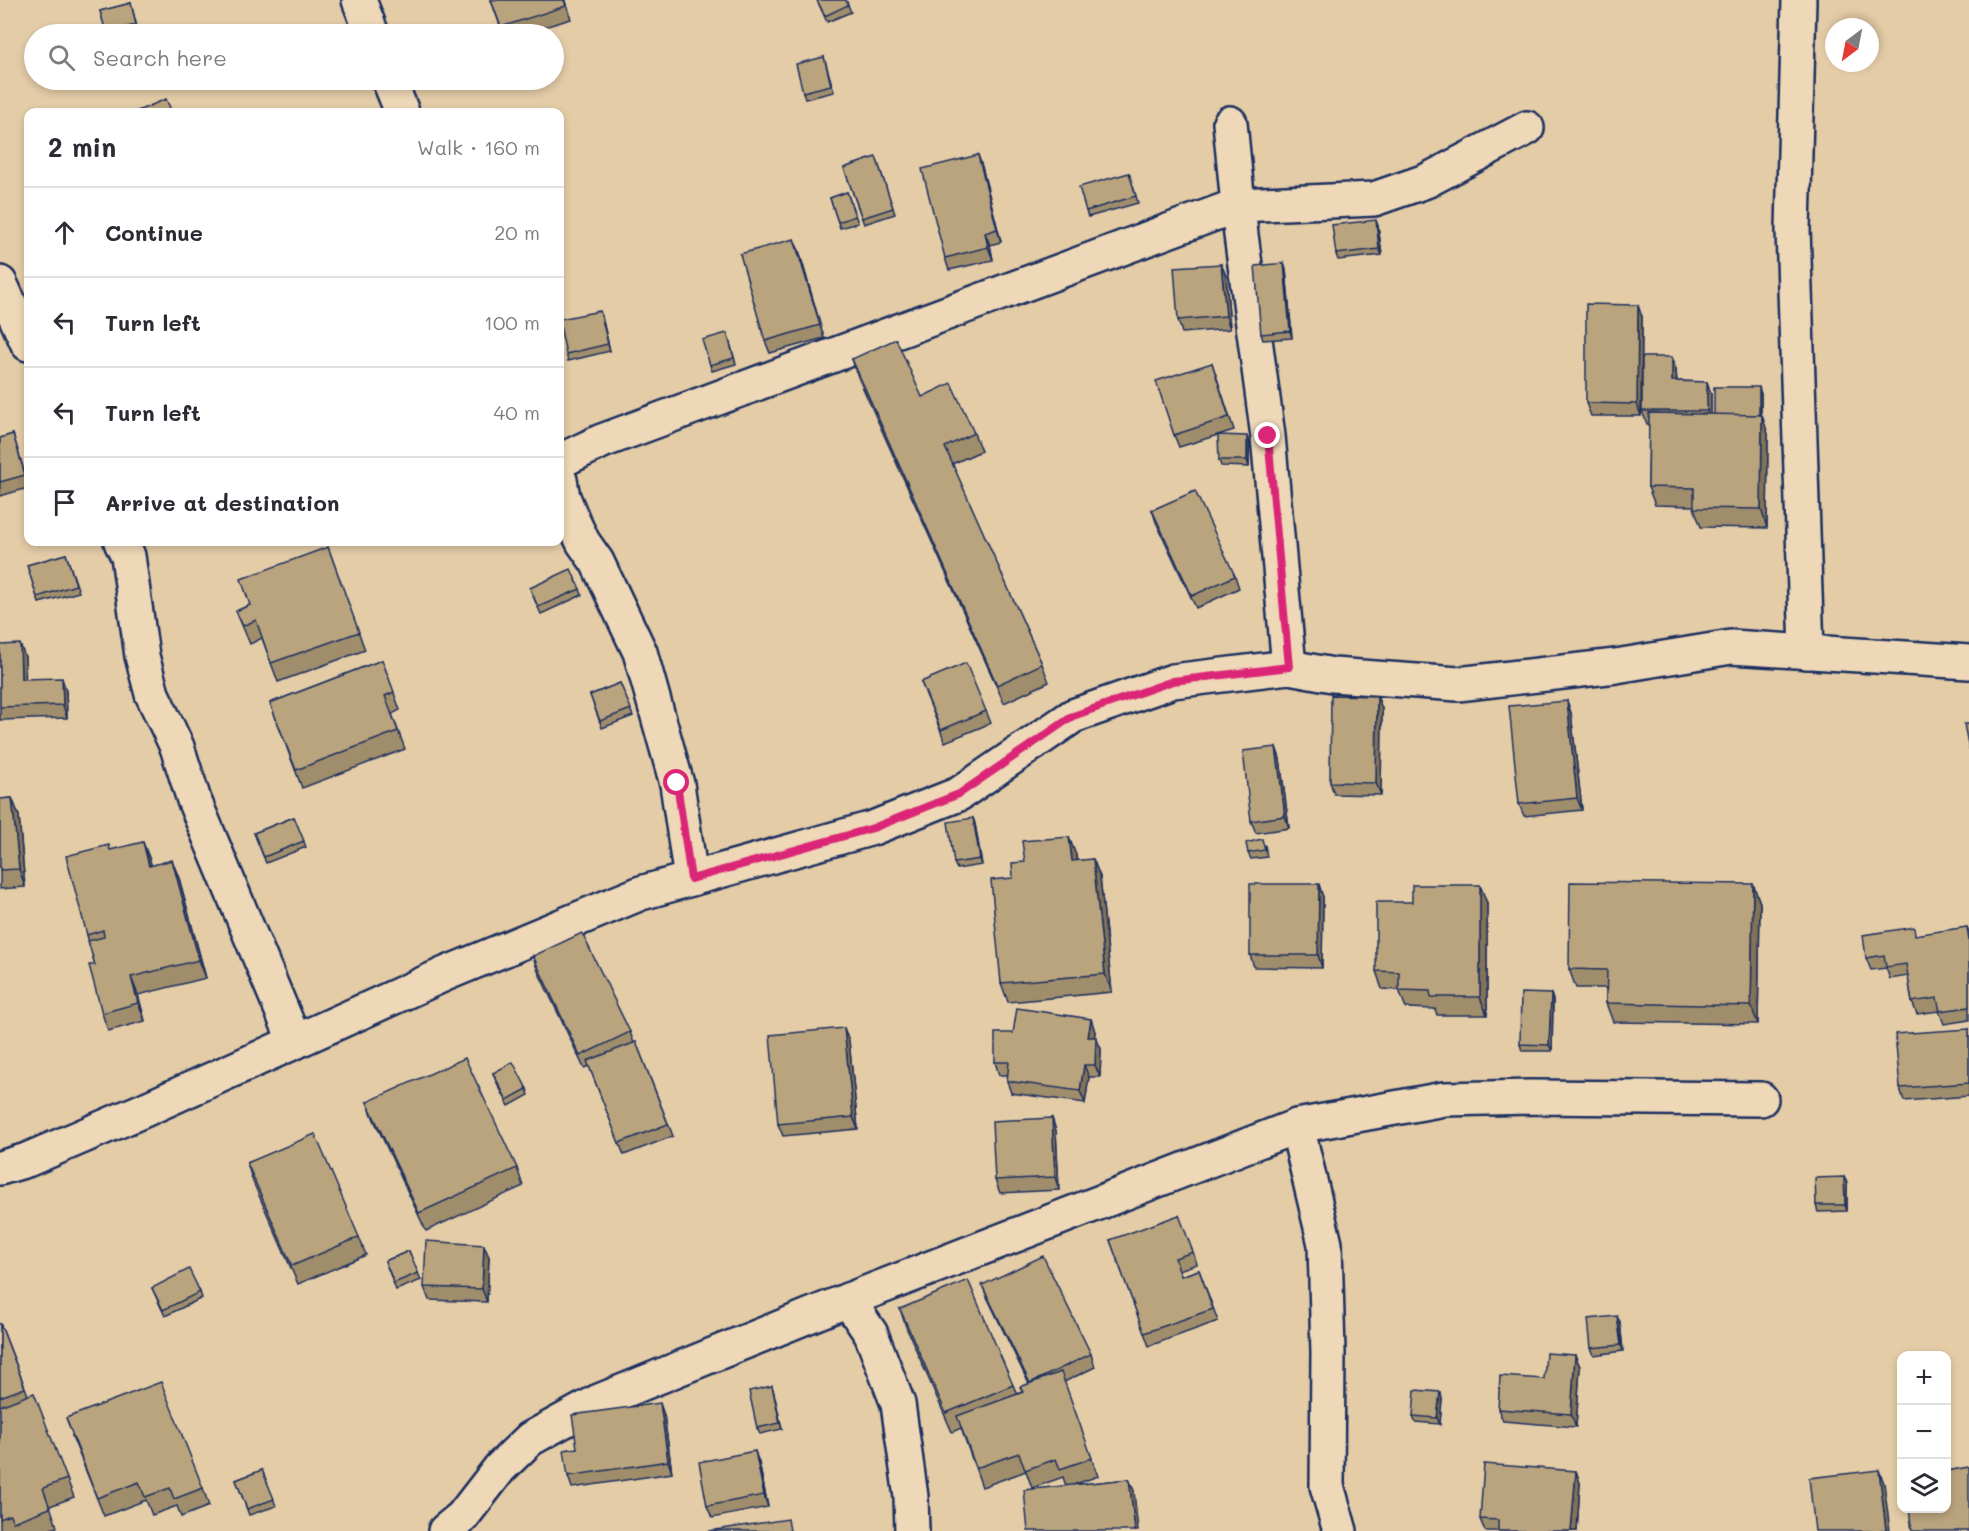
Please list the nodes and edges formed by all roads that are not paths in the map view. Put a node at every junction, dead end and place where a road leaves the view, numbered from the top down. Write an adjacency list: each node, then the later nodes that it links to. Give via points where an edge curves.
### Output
1 (359, 0): 3 (street)
2 (1799, 0): 14 (street, via 1793,229)
3 (368, 24)
4 (393, 90): 5 (street)
5 (400, 108)
6 (1230, 123): 8 (street)
7 (1527, 128): 8 (street, via 1426,181 1374,199)
8 (1238, 205): 11 (street, via 602,441); 16 (street, via 1268,436)
9 (0, 284): 10 (street)
10 (24, 335)
11 (564, 459)
12 (564, 500): 17 (street, via 640,652 677,783)
13 (123, 546): 18 (street, via 152,694 177,747 194,800)
14 (1807, 652): 15 (street); 16 (street, via 1731,647 1616,666 1458,684 1333,675)
15 (1969, 662)
16 (1289, 667): 17 (street, via 1173,681 1073,716 959,794 873,828)
17 (691, 879): 18 (street, via 640,893)
18 (294, 1042): 21 (street, via 37,1156)
19 (1761, 1099): 20 (street, via 1444,1099)
20 (1297, 1126): 22 (street); 25 (street, via 1325,1244 1327,1486)
21 (0, 1168)
22 (848, 1300): 23 (street, via 599,1401 530,1440); 24 (street, via 871,1334 898,1404)
23 (445, 1531)
24 (912, 1531)
25 (1340, 1531)

